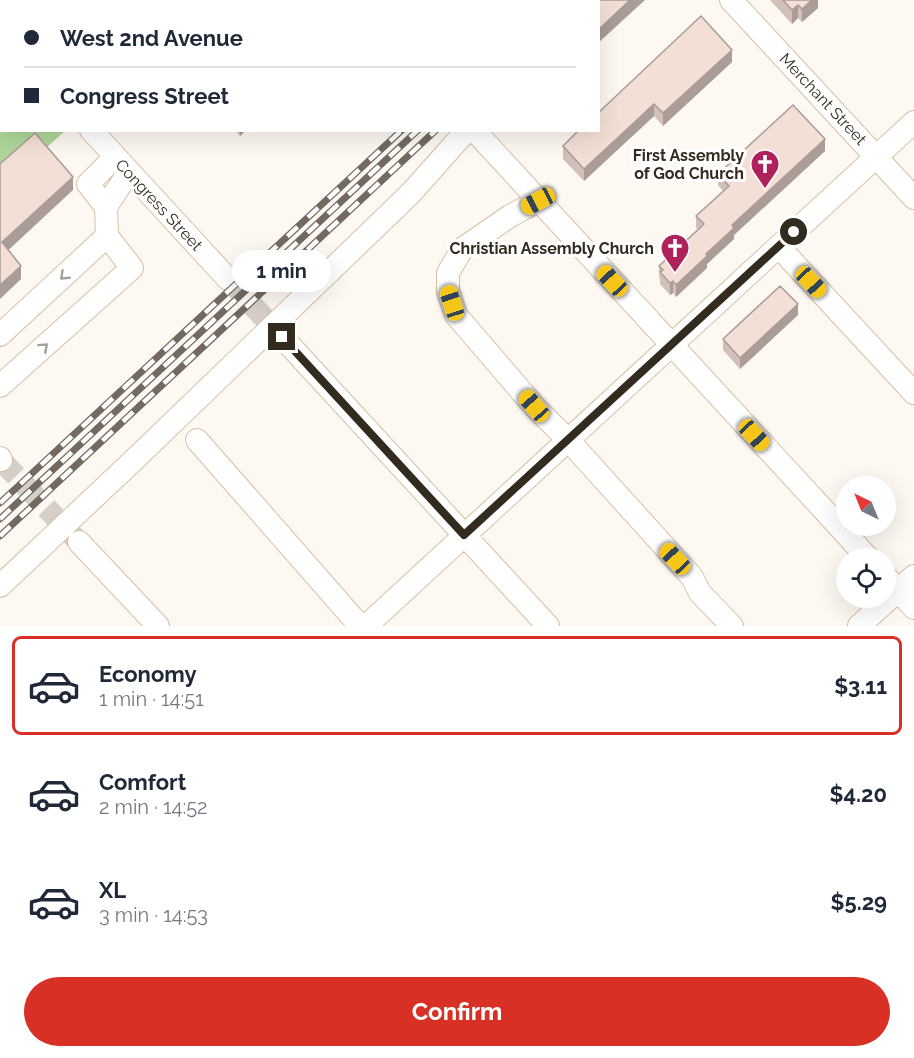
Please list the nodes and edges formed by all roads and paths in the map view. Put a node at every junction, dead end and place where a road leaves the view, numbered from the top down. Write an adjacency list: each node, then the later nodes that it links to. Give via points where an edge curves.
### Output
1 (731, 0): 6 (street, Merchant Street)
2 (914, 122): 6 (street)
3 (93, 132): 7 (street, Congress Street)
4 (465, 132): 24 (street, via 411,193)
5 (476, 132): 9 (street)
6 (876, 157): 8 (street, Merchant Street); 11 (street)
7 (122, 165): 10 (street, via 106,207); 12 (street, Congress Street)
8 (914, 198)
9 (538, 201): 15 (street); 19 (street, via 462,249 448,273 448,291 456,315)
10 (107, 236): 13 (street, one-way to 13); 16 (street, one-way to 10, via 132,268)
11 (779, 247): 15 (street); 17 (street)
12 (228, 279)
13 (0, 336)
14 (282, 337): 20 (street)
15 (672, 345): 19 (street); 22 (street)
16 (0, 386)
17 (914, 393)
18 (197, 440): 27 (street)
19 (569, 441): 20 (street); 30 (street)
20 (464, 535): 28 (street); 29 (street)
21 (79, 542): 26 (street)
22 (859, 548)
23 (899, 581): 25 (street); 31 (street)
24 (0, 586)
25 (914, 608)
26 (158, 626)
27 (360, 626)
28 (366, 626)
29 (548, 626)
30 (732, 626)
31 (860, 626)

